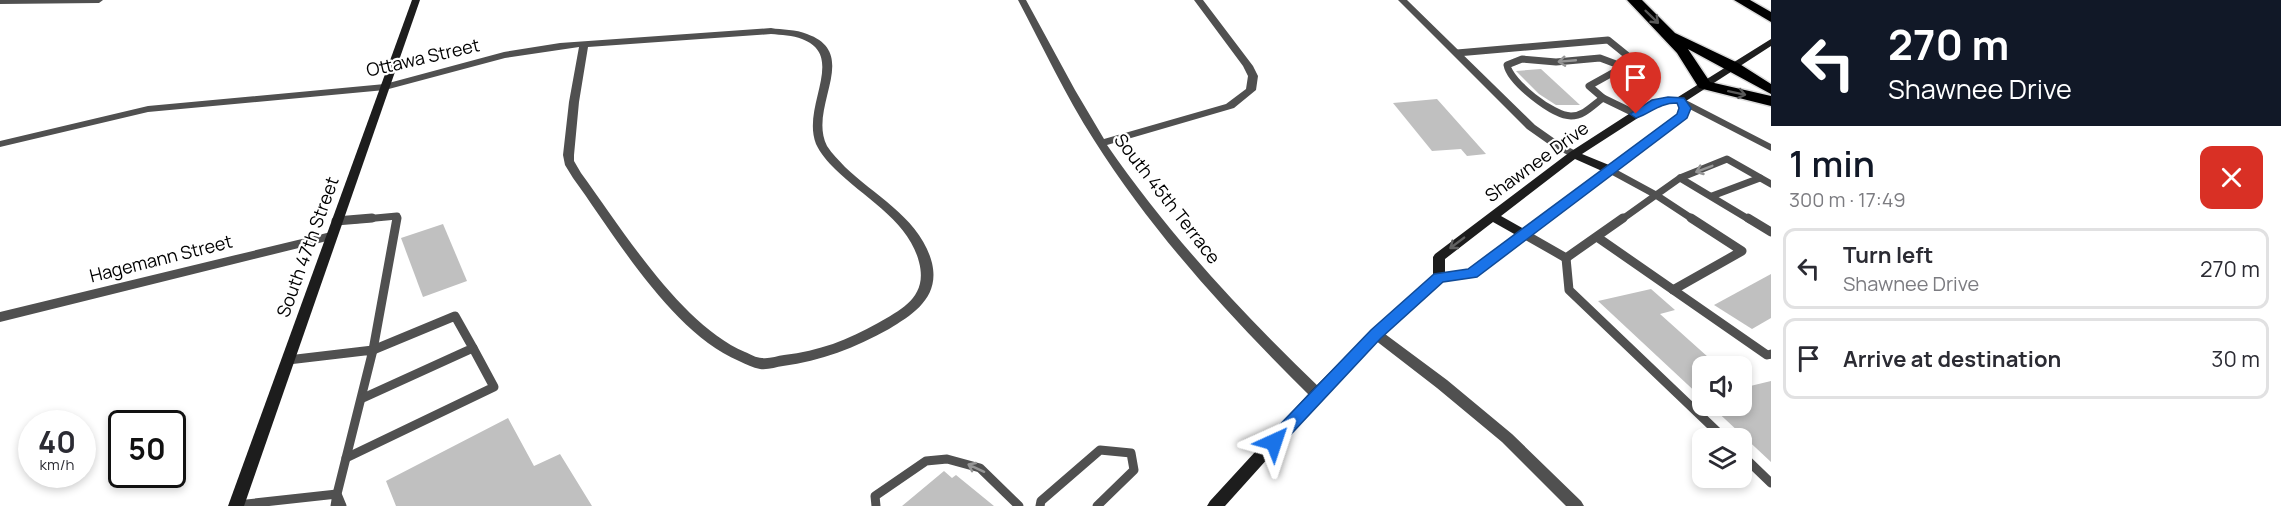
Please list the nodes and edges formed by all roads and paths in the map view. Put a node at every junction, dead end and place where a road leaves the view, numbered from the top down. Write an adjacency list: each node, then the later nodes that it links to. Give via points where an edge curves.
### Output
1 (99, 0): 8 (street)
2 (416, 0): 17 (main road, South 47th Street)
3 (1022, 0): 23 (street, South 45th Terrace)
4 (1198, 0): 23 (street, via 1248,66 1253,76 1251,90 1230,106)
5 (1402, 0): 13 (street)
6 (1634, 0): 10 (highway, one-way to 10)
7 (1741, 0): 9 (highway)
8 (0, 1)
9 (1771, 18)
10 (1669, 34): 14 (highway); 16 (highway, via 1693,63)
11 (1771, 42): 14 (main road, Shawnee Drive)
12 (584, 44): 12 (street, Ottawa Street, via 771,31 795,32 824,48 829,62 817,137 828,156 919,242 926,264 926,285 915,307 841,349 808,359 760,363 731,351 702,331 649,274 569,162 572,102); 17 (street, Ottawa Street, via 504,55)
13 (1457, 53): 15 (lane, via 1608,40 1634,61); 26 (street, via 1531,128)
14 (1733, 66): 16 (main road, Shawnee Drive); 18 (highway)
15 (1624, 67): 19 (lane, via 1589,86); 19 (lane, one-way to 19, via 1600,58 1556,62 1521,58 1507,65 1508,71 1552,112 1582,114)
16 (1704, 86): 20 (main road, Shawnee Drive); 21 (highway, one-way to 21)
17 (385, 87): 24 (street, Ottawa Street, via 148,109); 34 (main road, South 47th Street)
18 (1771, 90)
19 (1603, 99): 22 (lane)
20 (1680, 100): 22 (main road, Shawnee Drive, via 1656,102); 25 (street); 27 (main road, via 1685,108 1683,115)
21 (1771, 101)
22 (1636, 114): 26 (main road, Shawnee Drive)
23 (1101, 143): 49 (street, South 45th Terrace, via 1187,257 1254,333)
24 (0, 144)
25 (1771, 148)
26 (1574, 154): 27 (main road); 33 (main road, Shawnee Drive)
27 (1610, 170): 31 (lane); 37 (main road)
28 (1680, 178): 29 (lane, one-way to 28, via 1727,159); 31 (lane); 32 (lane)
29 (1760, 178): 30 (lane); 32 (lane)
30 (1771, 184)
31 (1656, 195): 39 (lane); 42 (lane, via 1742,251)
32 (1715, 195): 35 (lane); 36 (lane)
33 (1492, 216): 37 (main road); 41 (main road, Shawnee Drive, one-way to 41, via 1438,257)
34 (336, 221): 38 (main road, South 47th Street); 46 (lane, via 397,216)
35 (1771, 226)
36 (1771, 232)
37 (1524, 234): 40 (lane); 41 (main road, via 1472,274)
38 (331, 236): 43 (street, Hagemann Street); 48 (main road, South 47th Street)
39 (1597, 237): 40 (lane); 42 (lane)
40 (1566, 258): 51 (lane, via 1569,290)
41 (1439, 278): 44 (main road)
42 (1673, 290): 47 (lane, via 1767,355)
43 (0, 316)
44 (1376, 334): 49 (main road); 64 (street, via 1507,438)
45 (473, 348): 46 (lane, via 455,316); 50 (lane); 52 (lane, via 494,387)
46 (373, 350): 48 (lane); 50 (lane)
47 (1771, 354)
48 (288, 360): 56 (main road, South 47th Street)
49 (1317, 394): 63 (main road)
50 (363, 398): 52 (lane)
51 (1714, 428)
52 (346, 458): 55 (lane)
53 (1752, 465): 54 (lane)
54 (1771, 483)
55 (337, 494): 56 (lane); 57 (lane); 58 (lane)
56 (237, 506)
57 (335, 506)
58 (342, 506)
59 (876, 506): 60 (lane, one-way to 59, via 980,468 948,459 926,461 875,496)
60 (1019, 506)
61 (1040, 506): 62 (lane, via 1100,450 1131,453 1134,470)
62 (1097, 506)
63 (1215, 506)
64 (1576, 506)

